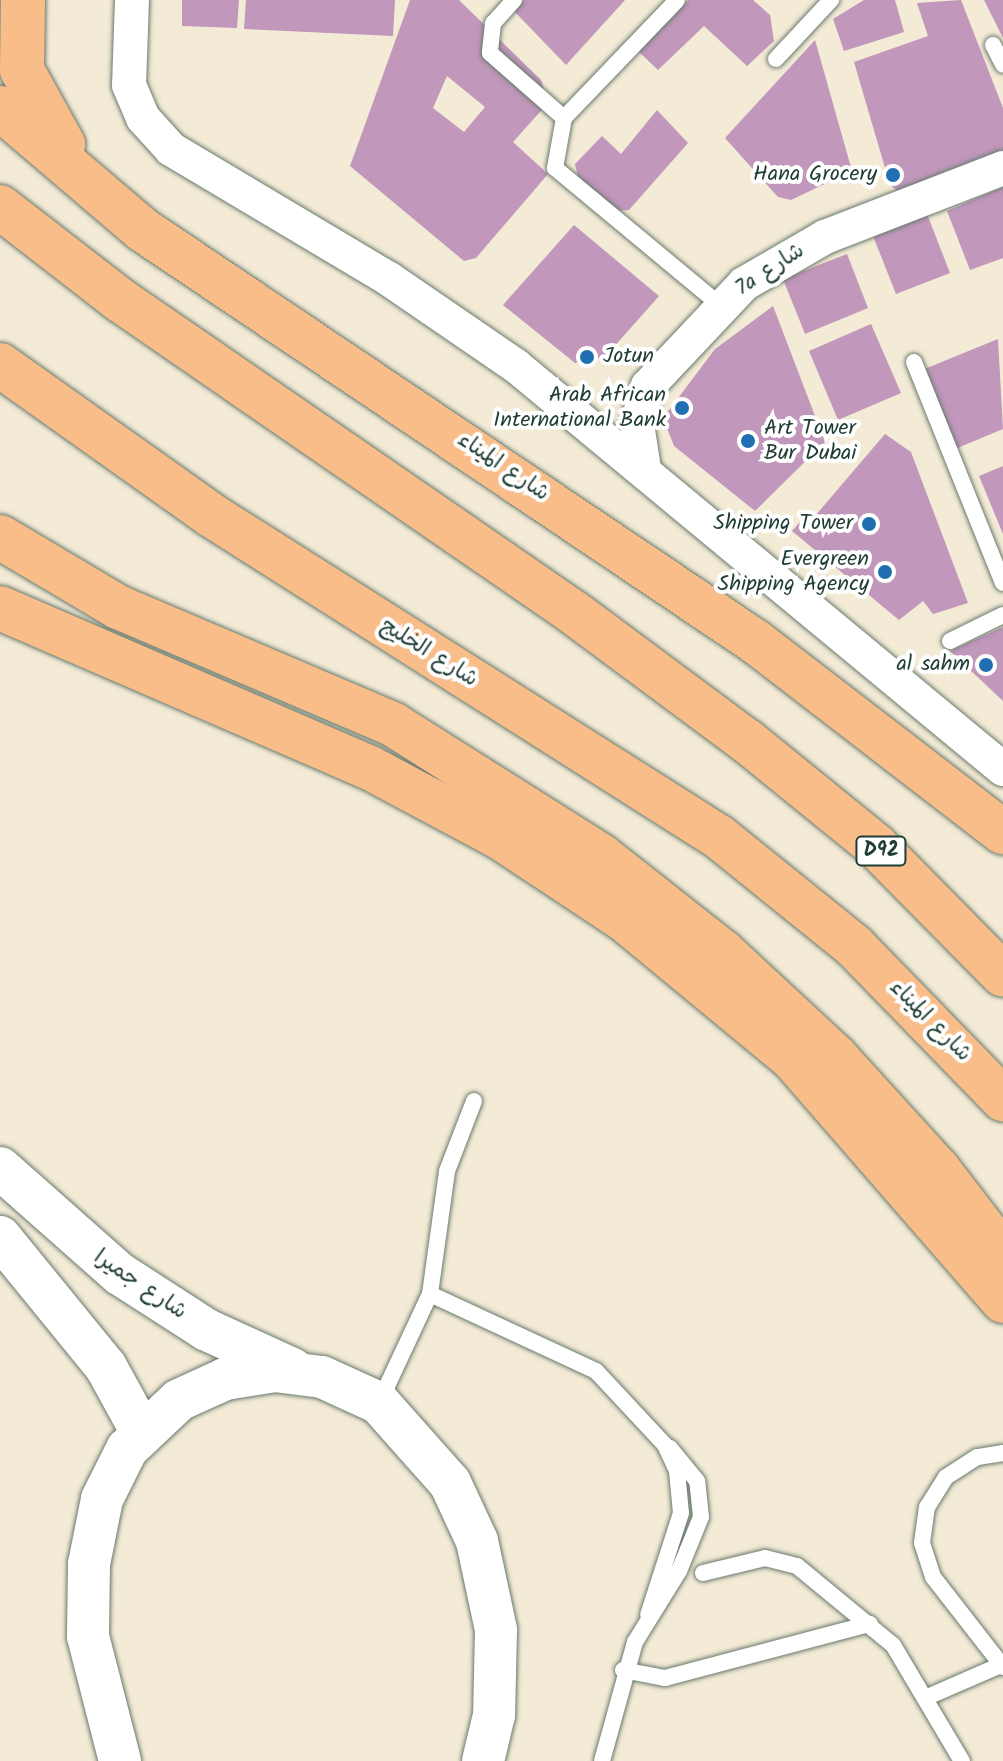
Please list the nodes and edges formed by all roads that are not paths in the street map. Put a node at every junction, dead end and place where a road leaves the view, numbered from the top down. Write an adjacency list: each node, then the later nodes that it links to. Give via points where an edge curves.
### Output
1 (23, 0): 14 (main road, via 17,36 31,95 60,141)
2 (132, 0): 18 (street, via 129,85 143,118 171,149 453,322)
3 (514, 0): 10 (lane, via 493,23 490,53)
4 (677, 0): 10 (lane)
5 (831, 0): 7 (lane)
6 (993, 45): 8 (lane)
7 (776, 59)
8 (1003, 65)
9 (0, 108): 14 (main road, شارع الميناء)
10 (564, 118): 15 (lane, via 555,168)
11 (0, 140): 14 (main road, via 79,201)
12 (1003, 168): 15 (street, 7a شارع, via 796,250)
13 (0, 207): 27 (main road, D92, via 120,300 747,741 875,845)
14 (143, 230): 25 (main road, شارع الميناء, via 756,642)
15 (720, 305): 18 (street, 7a شارع, via 648,386 637,424)
16 (914, 362): 20 (lane)
17 (0, 365): 26 (main road, شارع الخليج, via 118,453 719,837)
18 (644, 469): 24 (street)
19 (0, 537): 32 (main road, via 118,607 394,725 601,856 723,952 835,1056 938,1169)
20 (1003, 583)
21 (0, 608): 34 (main road, via 370,768 501,838 601,903 792,1058)
22 (1003, 615): 23 (lane)
23 (950, 641)
24 (1002, 767)
25 (1003, 832)
26 (854, 946): 28 (main road, شارع الميناء)
27 (1003, 975)
28 (1003, 1099)
29 (474, 1101): 33 (lane, via 447,1171)
30 (0, 1168): 35 (street, شارع جميرا, via 120,1274 207,1330)
31 (0, 1237): 37 (street, via 92,1348)
32 (1003, 1254)
33 (430, 1294): 36 (lane); 42 (lane, via 596,1371 697,1481 701,1517 679,1571 648,1615)
34 (1003, 1301)
35 (300, 1373): 36 (street, شارع جميرا); 37 (street, via 225,1379 179,1400)
36 (379, 1403): 45 (street, via 432,1456 477,1541 497,1658)
37 (141, 1431): 44 (street, via 102,1499 89,1564 93,1672)
38 (1003, 1453): 41 (lane, via 977,1457 946,1477 922,1525 933,1577)
39 (703, 1573): 40 (lane, via 782,1559)
40 (870, 1624): 42 (lane, via 665,1678); 43 (lane, via 893,1645)
41 (1002, 1666): 43 (lane)
42 (623, 1670): 46 (lane)
43 (925, 1698): 47 (lane)
44 (113, 1755)
45 (483, 1761)
46 (602, 1761)
47 (962, 1761)

